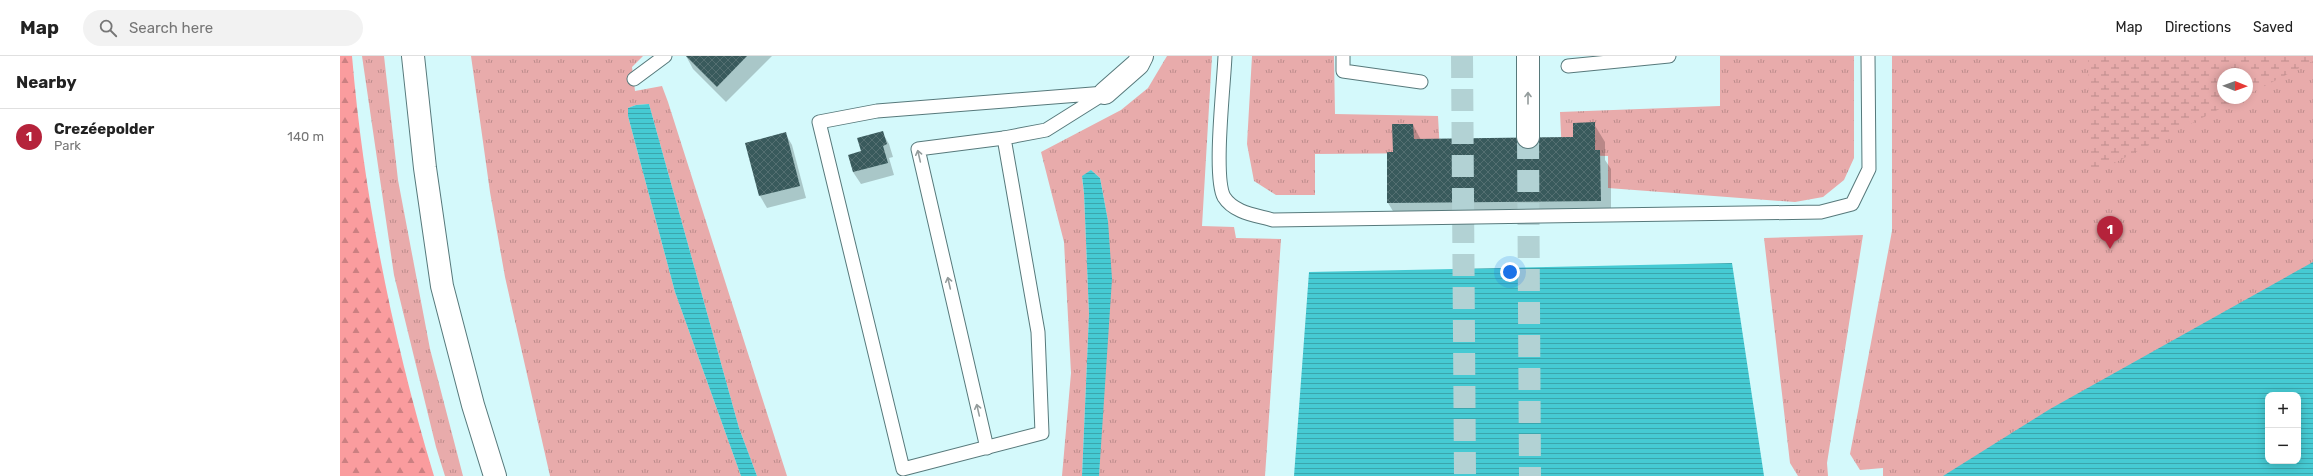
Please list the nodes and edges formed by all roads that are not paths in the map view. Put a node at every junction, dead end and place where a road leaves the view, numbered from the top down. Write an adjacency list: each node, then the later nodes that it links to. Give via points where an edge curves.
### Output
1 (412, 56): 16 (main road, via 442,286 472,405)
2 (665, 56): 10 (lane)
3 (1142, 56): 12 (main road, via 1138,64)
4 (1225, 56): 8 (lane, via 1218,174 1224,197 1240,211 1273,220 1821,212 1852,204 1869,169)
5 (1343, 56): 11 (lane, via 1343,71)
6 (1528, 56): 13 (main road, one-way to 6)
7 (1669, 56): 9 (lane)
8 (1868, 56)
9 (1568, 66)
10 (634, 79)
11 (1422, 82)
12 (1105, 93): 14 (lane, via 1046,130); 15 (lane, via 877,112 819,122 903,469)
13 (1528, 137)
14 (1004, 138): 15 (lane, via 1038,332 1042,434); 15 (lane, one-way to 14, via 918,150)
15 (987, 448)
16 (495, 476)

